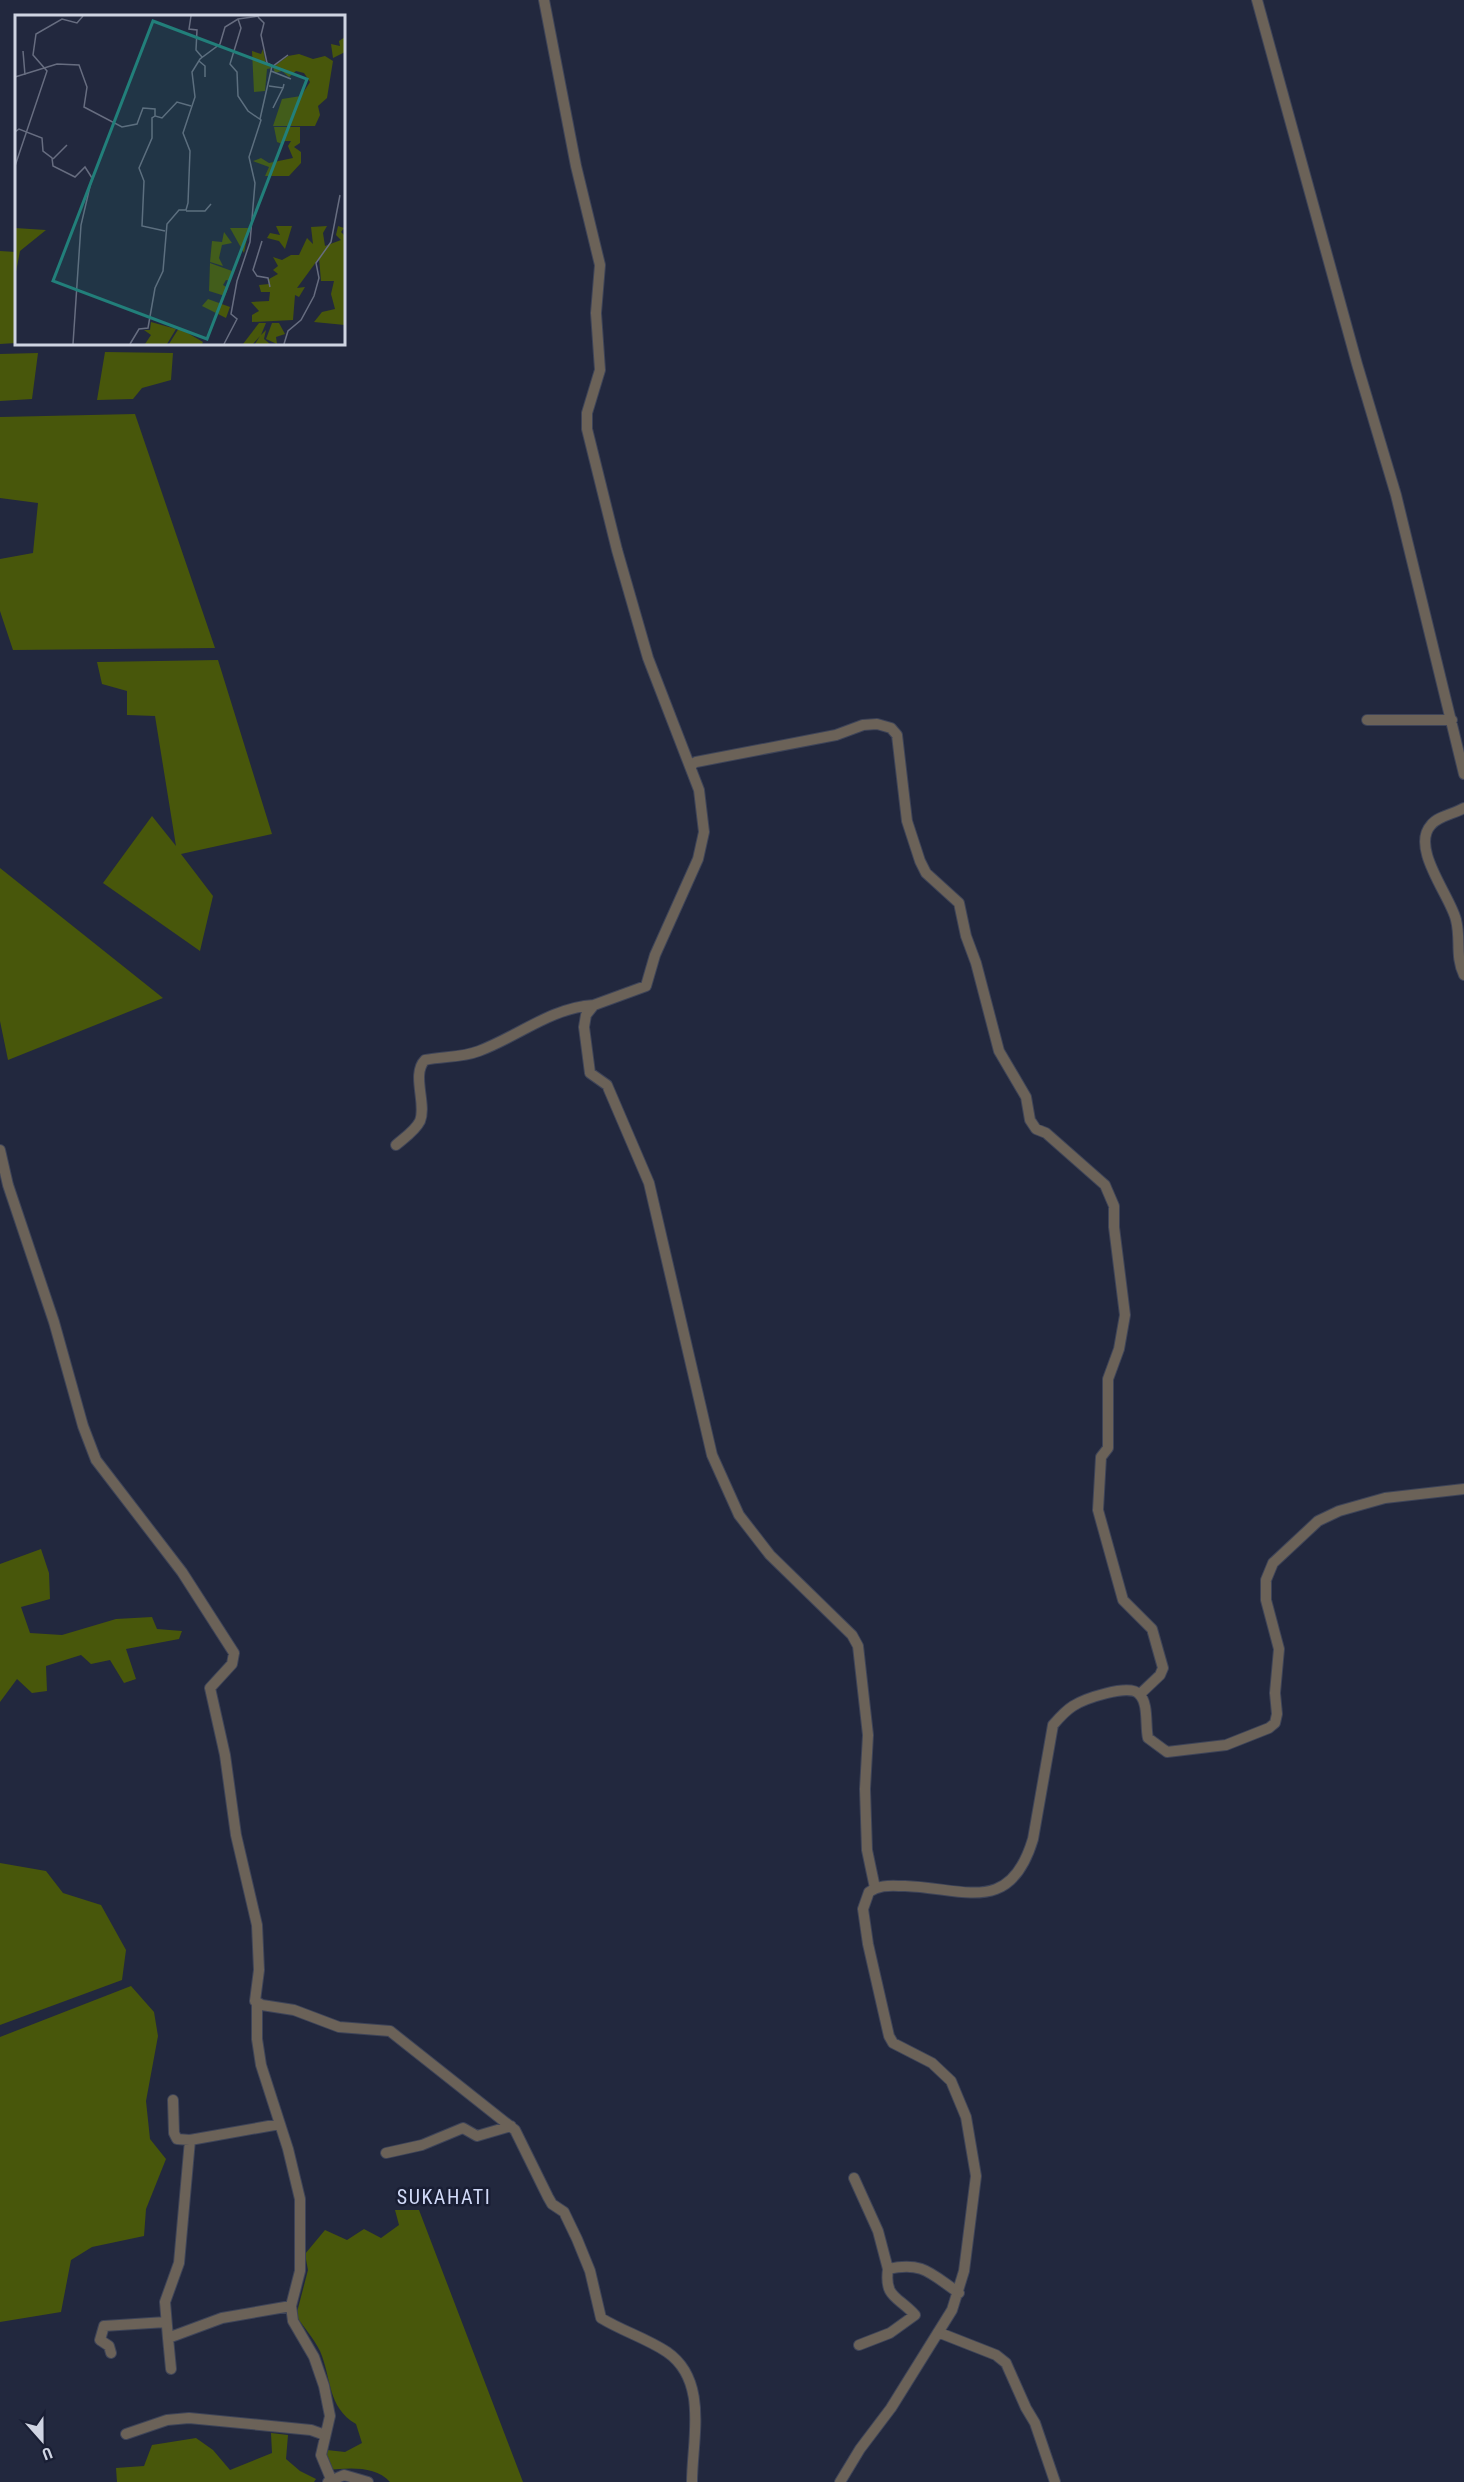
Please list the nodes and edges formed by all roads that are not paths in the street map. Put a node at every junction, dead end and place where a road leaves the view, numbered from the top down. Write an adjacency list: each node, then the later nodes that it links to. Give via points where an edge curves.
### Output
1 (544, 0): 5 (street, via 576,166 600,265 596,313 600,370 587,413 587,429 631,604 662,698)
2 (1257, 0): 4 (street, via 1399,505)
3 (1367, 720): 4 (street)
4 (1452, 720): 6 (street)
5 (692, 765): 9 (street, via 703,813 702,843 655,955 648,983 638,991); 13 (street, via 836,735 863,725 891,728 897,735 908,821 920,861 926,873 959,903 999,1051 1026,1097 1030,1120 1036,1130 1046,1133 1105,1185 1114,1206 1125,1315 1108,1379 1108,1448 1101,1457 1097,1503 1123,1600 1149,1624 1163,1668)
6 (1464, 774)
7 (1464, 808): 8 (street, via 1430,825 1426,838 1434,876 1456,919 1459,964)
8 (1464, 975)
9 (594, 1005): 10 (street, via 554,1013 467,1055 425,1060 420,1067 421,1119); 14 (street, via 584,1022 590,1073 607,1085 649,1183 712,1455 739,1515 770,1555 852,1635 858,1646 868,1735 865,1798)
10 (396, 1145)
11 (0, 1150): 15 (street, via 96,1460 182,1572 234,1653 232,1664 210,1688 257,1926)
12 (1464, 1489): 13 (street, via 1350,1505 1318,1521 1273,1563 1267,1573 1266,1600 1279,1644 1277,1714 1273,1725 1226,1745 1167,1752 1148,1738)
13 (1144, 1690): 14 (street, via 1109,1692 1081,1701 1053,1725 1033,1839 1007,1883 980,1894)
14 (873, 1884): 23 (street, via 863,1909 889,2036 893,2043 932,2063 951,2081 966,2116 976,2176)
15 (257, 2003): 17 (street, via 256,2039); 18 (street, via 294,2010 339,2027 390,2031)
16 (173, 2100): 19 (street, via 174,2133 177,2139)
17 (280, 2124): 19 (street); 24 (street, via 300,2199 300,2271)
18 (511, 2126): 20 (street, via 477,2136 463,2128 422,2145); 35 (street, via 525,2146 552,2204 564,2212 590,2271 601,2318 669,2353 692,2386)
19 (190, 2140): 25 (street, via 179,2263 165,2301)
20 (386, 2152)
21 (854, 2178): 22 (street, via 878,2231)
22 (888, 2269): 23 (street, via 921,2267); 28 (street, via 887,2289 915,2315 890,2333)
23 (959, 2292): 26 (street)
24 (291, 2306): 27 (street, via 222,2318); 32 (street, via 292,2322 321,2371 330,2416)
25 (166, 2322): 27 (street); 29 (street, via 105,2325 100,2340 110,2346)
26 (940, 2333): 36 (street); 37 (street, via 996,2355 1006,2363 1035,2423)
27 (168, 2338): 30 (street)
28 (859, 2345)
29 (111, 2353)
30 (171, 2369)
31 (126, 2434): 32 (street, via 167,2420 189,2418 311,2430)
32 (325, 2435): 33 (street, via 321,2455)
33 (329, 2481): 34 (street, via 344,2475)
34 (368, 2482)
35 (692, 2482)
36 (840, 2482)
37 (1055, 2482)

